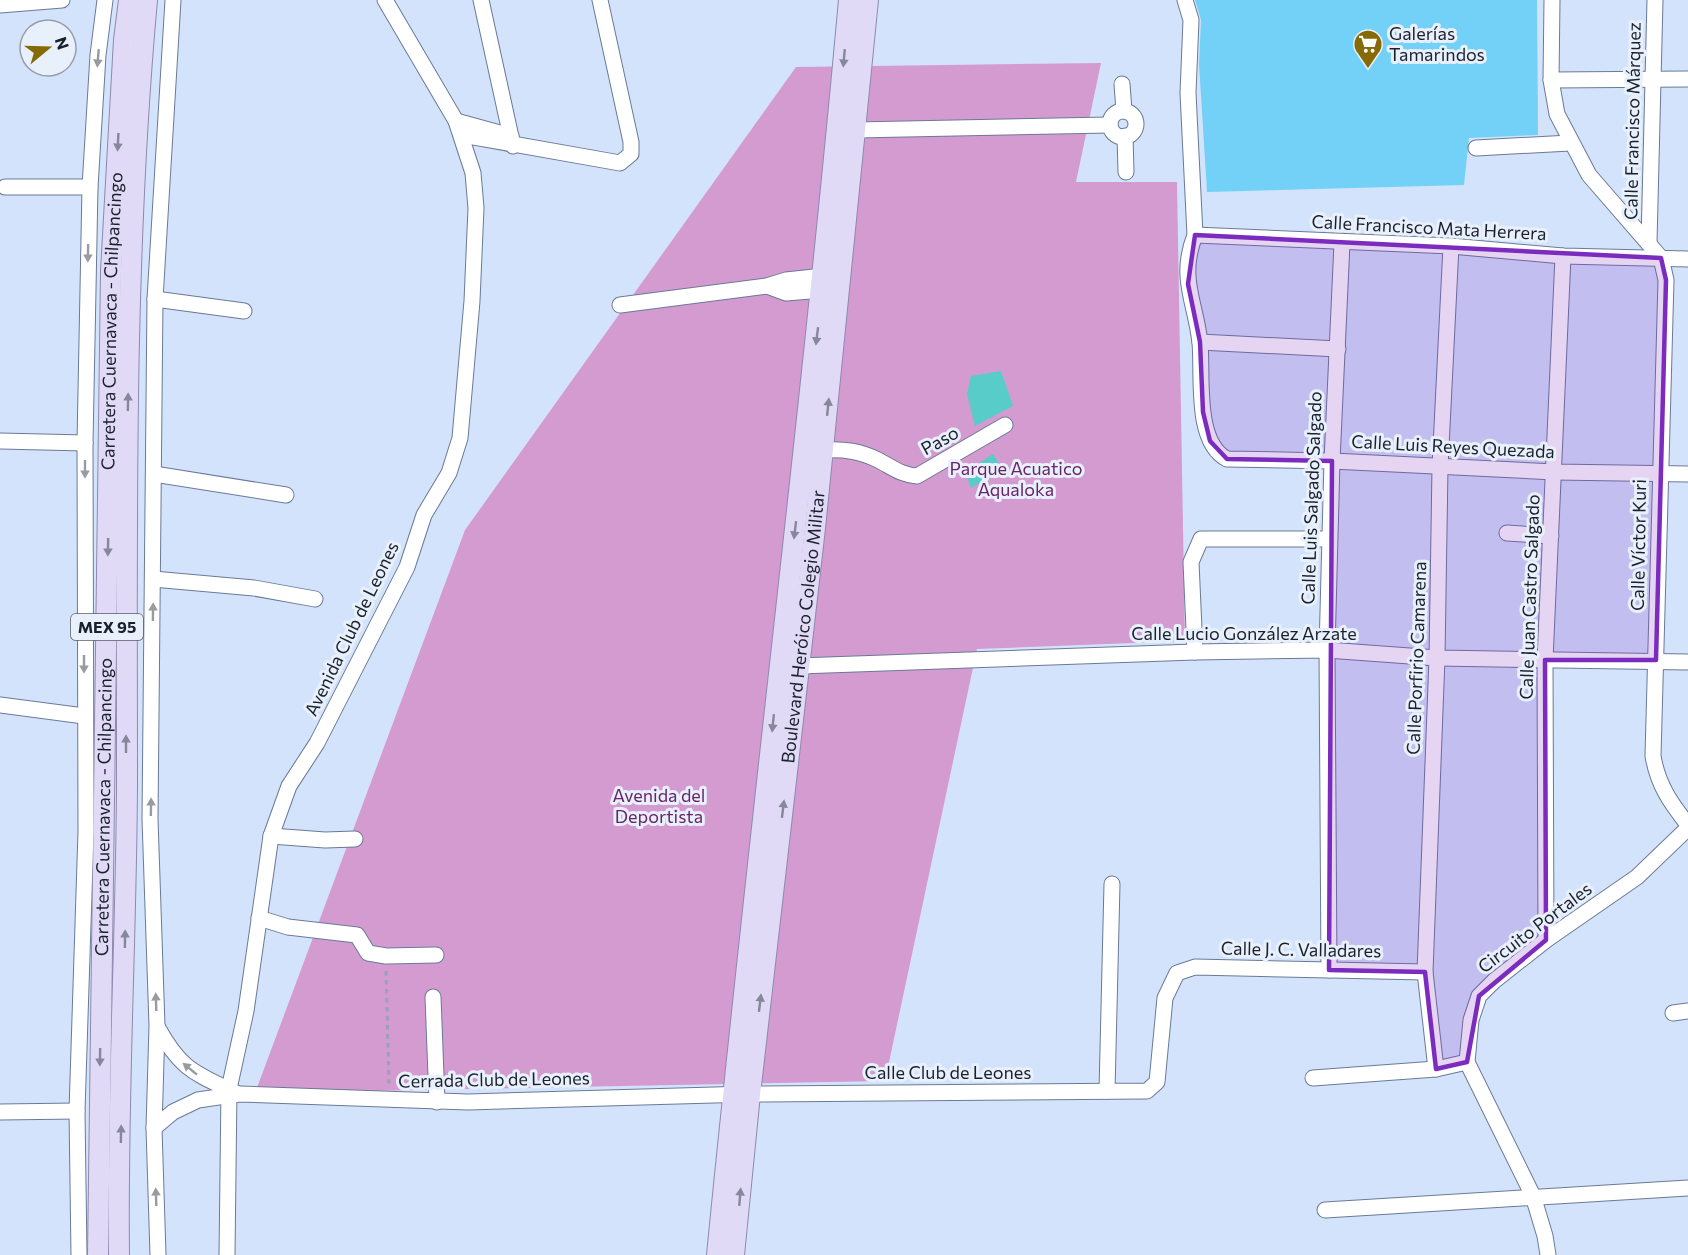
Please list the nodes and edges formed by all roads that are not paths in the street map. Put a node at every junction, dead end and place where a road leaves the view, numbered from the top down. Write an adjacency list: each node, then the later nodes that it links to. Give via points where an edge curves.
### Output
1 (62, 0): 14 (street)
2 (105, 0): 30 (street, one-way to 30)
3 (129, 0): 95 (main road, Carretera Cuernavaca - Chilpancingo / MEX 95, one-way to 95, via 111,272)
4 (147, 0): 96 (main road, Carretera Cuernavaca - Chilpancingo / MEX 95, one-way to 4, via 127,791 129,279)
5 (173, 0): 39 (street)
6 (385, 0): 22 (street, Avenida Club de Leones)
7 (481, 0): 25 (street)
8 (600, 0): 25 (street, via 631,154 620,163)
9 (849, 0): 38 (main road, Boulevard Heróico Colegio Militar, one-way to 38)
10 (868, 0): 23 (main road, Boulevard Heróico Colegio Militar)
11 (1185, 0): 31 (street, via 1191,20 1188,93)
12 (1552, 0): 17 (street)
13 (1655, 0): 18 (street, Calle Francisco Márquez)
14 (42, 1): 15 (street)
15 (0, 5)
16 (1688, 79): 18 (street)
17 (1551, 80): 18 (street); 26 (street, via 1557,114)
18 (1654, 80): 32 (street, Calle Francisco Márquez)
19 (1122, 84): 20 (street)
20 (1124, 111): 21 (street, via 1114,115); 24 (street, via 1136,120 1134,131)
21 (1110, 125): 23 (street); 24 (street, via 1115,134)
22 (459, 128): 25 (street); 70 (street, Avenida Club de Leones, via 473,173 476,208 460,438 449,473 424,515 407,567 317,743 288,786)
23 (855, 130): 47 (main road, Boulevard Heróico Colegio Militar, one-way to 23)
24 (1125, 136): 28 (street)
25 (512, 141)
26 (1570, 143): 27 (street); 32 (street, via 1589,175)
27 (1476, 148)
28 (1126, 172)
29 (5, 187): 30 (street)
30 (90, 187): 46 (street, one-way to 46)
31 (1195, 235): 33 (street, Calle Francisco Mata Herrera); 42 (street, via 1189,250 1188,284)
32 (1649, 242): 36 (street)
33 (1342, 243): 34 (street, Calle Francisco Mata Herrera); 43 (street, Calle Luis Salgado Salgado)
34 (1451, 246): 35 (street, Calle Francisco Mata Herrera); 49 (street, Calle Porfirio Camarena)
35 (1563, 256): 36 (street, Calle Francisco Mata Herrera); 50 (street, Calle Juan Castro Salgado)
36 (1661, 258): 37 (street, Calle Francisco Mata Herrera); 51 (street, Calle Víctor Kuri, via 1666,280)
37 (1688, 259)
38 (823, 283): 40 (street, via 786,280 767,286); 86 (main road, Boulevard Heróico Colegio Militar, one-way to 86)
39 (155, 299): 41 (street); 52 (street)
40 (620, 305)
41 (244, 311)
42 (1200, 342): 43 (street); 48 (street, Calle Luis Reyes Quezada, via 1203,412 1217,454 1227,459)
43 (1338, 348): 48 (street, Calle Luis Salgado Salgado)
44 (1005, 425): 47 (street, Paso, via 918,476 898,472 849,449)
45 (0, 441): 46 (street)
46 (85, 443): 68 (street, one-way to 68)
47 (824, 450): 66 (main road, Boulevard Heróico Colegio Militar)
48 (1332, 461): 49 (street, Calle Luis Reyes Quezada); 57 (street, Calle Luis Salgado Salgado)
49 (1440, 467): 50 (street, Calle Luis Reyes Quezada); 62 (street, Calle Porfirio Camarena)
50 (1555, 472): 51 (street, Calle Luis Reyes Quezada); 56 (street, Calle Juan Castro Salgado)
51 (1660, 473): 53 (street, Calle Luis Reyes Quezada); 64 (street, Calle Víctor Kuri)
52 (154, 474): 54 (street); 58 (street)
53 (1688, 474)
54 (286, 495)
55 (1507, 533): 56 (street)
56 (1551, 536): 63 (street, Calle Juan Castro Salgado)
57 (1329, 539): 60 (street, Calle Luis Salgado Salgado); 61 (street, via 1201,539 1191,562)
58 (153, 579): 59 (street, via 254,588); 79 (street, one-way to 58, via 150,819)
59 (315, 599)
60 (1327, 650): 61 (street, Calle Lucio González Arzate); 62 (street, Calle Lucio González Arzate); 76 (street, Calle Luis Salgado Salgado)
61 (1195, 652): 66 (street, Calle Lucio González Arzate)
62 (1437, 658): 63 (street, Calle Lucio González Arzate); 77 (street, Calle Porfirio Camarena)
63 (1545, 660): 64 (street, Calle Lucio González Arzate); 74 (street, Calle Juan Castro Salgado)
64 (1656, 660): 65 (street, Calle Lucio González Arzate); 69 (street, Calle Víctor Kuri, via 1653,756 1657,778)
65 (1688, 662)
66 (800, 666): 86 (main road, Boulevard Heróico Colegio Militar, one-way to 66)
67 (0, 705): 68 (street)
68 (84, 716): 88 (street, via 86,831)
69 (1688, 826): 74 (street, Circuito Portales, via 1636,878)
70 (271, 836): 71 (street); 73 (street, Avenida Club de Leones)
71 (355, 839)
72 (1112, 884): 83 (street)
73 (259, 918): 75 (street, via 288,927 357,935 368,953); 85 (street, Avenida Club de Leones)
74 (1546, 940): 80 (street, Circuito Portales, via 1479,996)
75 (436, 955)
76 (1329, 970): 77 (street, Calle J. C. Valladares); 84 (street, Calle J. C. Valladares, via 1195,967 1177,973 1165,998 1157,1082)
77 (1425, 972): 81 (street, Calle Porfirio Camarena)
78 (433, 997): 87 (street)
79 (157, 1026): 85 (street, Cerrada Club de Leones, one-way to 79, via 196,1074 172,1054); 90 (street)
80 (1467, 1062): 81 (street); 92 (street)
81 (1436, 1069): 82 (street)
82 (1313, 1078)
83 (1107, 1091): 84 (street, Calle Club de Leones); 86 (street, Calle Club de Leones)
84 (1147, 1091)
85 (232, 1093): 87 (street, Cerrada Club de Leones); 90 (street, Cerrada Club de Leones, via 198,1100 173,1112); 98 (street, Avenida Club de Leones)
86 (741, 1094): 87 (street, Cerrada Club de Leones); 99 (main road, Boulevard Heróico Colegio Militar); 100 (main road, Boulevard Heróico Colegio Militar, one-way to 86)
87 (437, 1102)
88 (76, 1111): 89 (street); 94 (street)
89 (0, 1112)
90 (154, 1128): 97 (street, one-way to 90)
91 (1688, 1188): 92 (street)
92 (1533, 1196): 93 (street); 101 (street)
93 (1325, 1210)
94 (79, 1255)
95 (98, 1255)
96 (118, 1255)
97 (158, 1255)
98 (227, 1255)
99 (717, 1255)
100 (734, 1255)
101 (1548, 1255)

